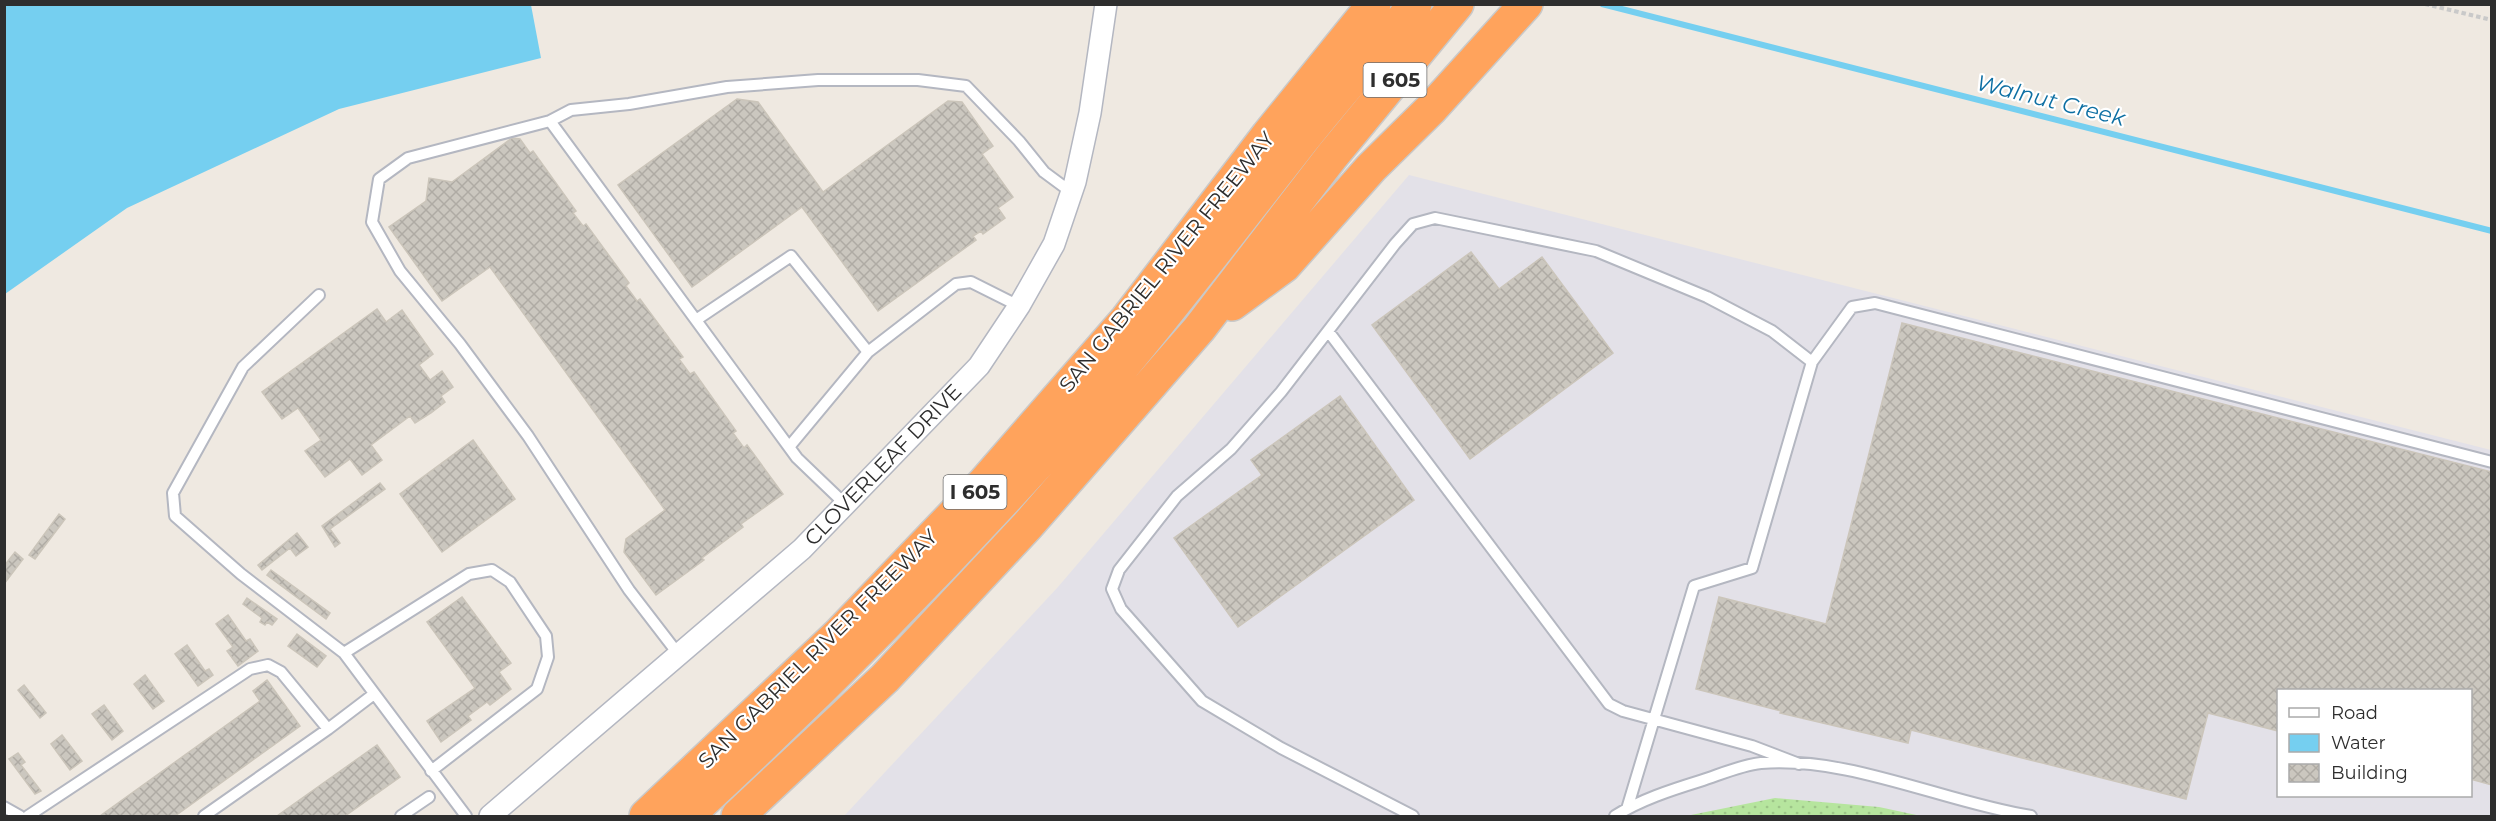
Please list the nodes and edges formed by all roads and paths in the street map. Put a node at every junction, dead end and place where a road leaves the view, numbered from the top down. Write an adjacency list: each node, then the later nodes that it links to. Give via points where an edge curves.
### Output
1 (1106, 4): 11 (street, CLOVERLEAF DRIVE, via 1090,113)
2 (1374, 4): 9 (highway, SAN GABRIEL RIVER FREEWAY / I 605)
3 (1415, 4): 9 (highway)
4 (1457, 4): 10 (highway, I 605)
5 (1526, 4): 15 (highway, via 1284,266)
6 (2425, 4): 7 (path)
7 (2492, 20)
8 (550, 121): 11 (lane, via 571,110 727,87 818,80 918,80 966,86 1044,172); 14 (lane); 23 (lane, via 408,158 379,179 372,222 400,271 514,418 629,590)
9 (1283, 140): 38 (highway, SAN GABRIEL RIVER FREEWAY / I 605, via 983,484 840,633); 39 (highway, via 1186,290 1062,436 932,577 787,724)
10 (1330, 160): 15 (highway, I 605); 40 (highway, via 1299,168 1170,330 1029,495 875,656)
11 (1071, 192): 13 (street, CLOVERLEAF DRIVE, via 1054,244)
12 (319, 295): 22 (lane, via 243,367 173,493 175,516 241,574)
13 (1019, 306): 17 (lane, via 971,282 956,284); 21 (street, CLOVERLEAF DRIVE, via 979,366)
14 (696, 320): 17 (lane, via 791,256); 19 (lane)
15 (1199, 329): 41 (highway, I 605, via 1028,525 885,678)
16 (1328, 331): 18 (lane, via 1413,224 1435,218 1596,251 1707,297 1772,331); 25 (lane, via 1609,704); 42 (lane, via 1231,449 1177,496 1119,570 1112,589 1121,609 1202,701 1281,748)
17 (868, 352): 19 (lane)
18 (1812, 362): 20 (lane, via 1852,307 1875,303); 25 (lane, via 1752,568 1694,586)
19 (789, 447): 21 (lane)
20 (2492, 462)
21 (845, 504): 23 (street, CLOVERLEAF DRIVE, via 802,549)
22 (344, 653): 24 (lane); 28 (lane, via 469,574 492,570 510,582 546,636 548,657 537,689)
23 (679, 655): 37 (street, CLOVERLEAF DRIVE)
24 (374, 694): 26 (lane); 28 (lane)
25 (1653, 718): 27 (lane, via 1752,746); 31 (lane)
26 (328, 729): 33 (lane, via 281,672 268,665 250,669); 34 (lane)
27 (1799, 764): 31 (lane, via 1760,763); 44 (lane, via 1862,773)
28 (431, 771): 36 (lane)
29 (429, 796): 35 (lane)
30 (4, 807): 32 (lane)
31 (1627, 809): 43 (lane)
32 (20, 816)
33 (28, 816)
34 (204, 816)
35 (401, 816)
36 (466, 816)
37 (490, 816)
38 (646, 816)
39 (687, 816)
40 (707, 816)
41 (738, 816)
42 (1413, 816)
43 (1615, 816)
44 (2031, 816)

